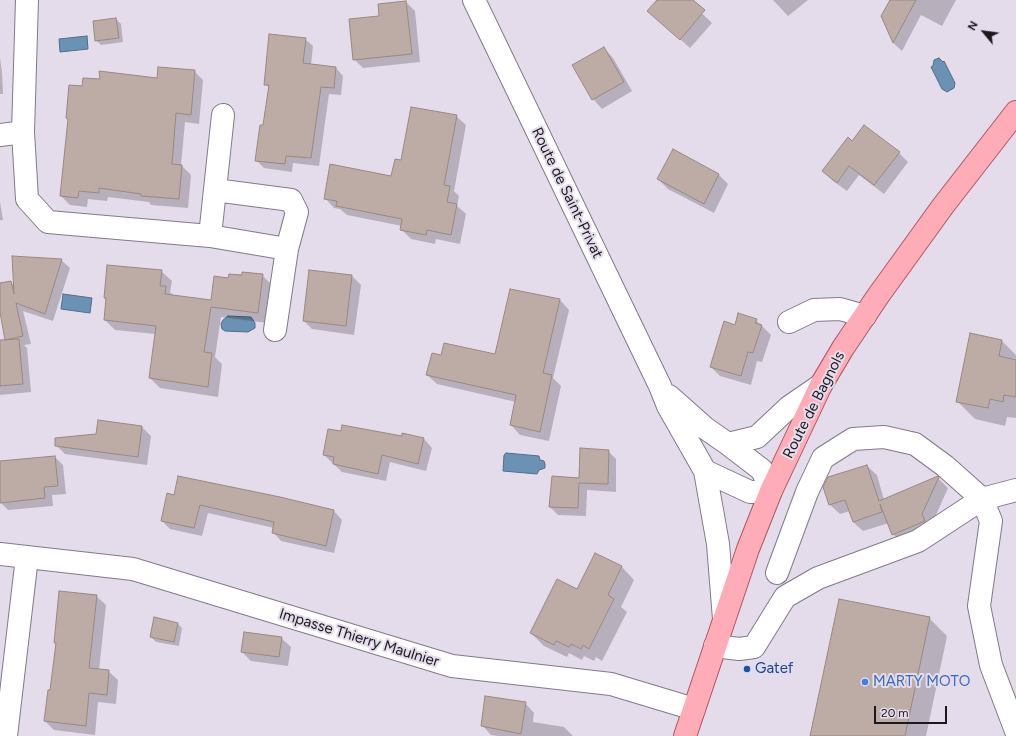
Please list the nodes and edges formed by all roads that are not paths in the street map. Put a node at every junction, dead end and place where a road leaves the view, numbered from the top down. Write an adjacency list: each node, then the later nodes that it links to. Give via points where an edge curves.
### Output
1 (27, 0): 5 (street)
2 (474, 0): 14 (street, Route de Saint-Privat)
3 (1016, 112): 10 (main road, Route de Bagnols)
4 (223, 115): 7 (street)
5 (23, 132): 6 (street); 8 (street, via 27,199 48,222)
6 (0, 135)
7 (215, 190): 8 (street); 9 (street, via 291,200 297,212)
8 (210, 236): 9 (street)
9 (287, 249): 12 (street)
10 (865, 316): 11 (street, via 840,309 814,310); 13 (main road, Route de Bagnols)
11 (789, 322)
12 (275, 330)
13 (821, 385): 15 (street, via 789,407 757,437); 18 (main road, Route de Bagnols)
14 (660, 386): 15 (street, via 705,428); 16 (street, Route de Saint-Privat, via 668,406)
15 (723, 441): 16 (street); 18 (street, via 762,470)
16 (700, 462): 18 (street, via 750,492); 23 (street, Route de Saint-Privat, via 718,544)
17 (1016, 490): 19 (street)
18 (771, 491): 23 (main road, Route de Bagnols)
19 (982, 499): 22 (street, via 945,466 915,444 884,437 853,439 823,458); 24 (street, via 918,541 818,578 785,597 754,648); 26 (street, via 991,521 979,606 991,665)
20 (0, 554): 21 (street, Impasse Thierry Maulnier)
21 (27, 557): 25 (street, Impasse Thierry Maulnier, via 133,569 452,666 611,684); 27 (street)
22 (776, 573)
23 (724, 619): 24 (main road, Route de Bagnols)
24 (715, 646): 25 (main road, Route de Bagnols)
25 (694, 709): 28 (main road, Route de Bagnols)
26 (1016, 731)
27 (6, 736)
28 (685, 736)

